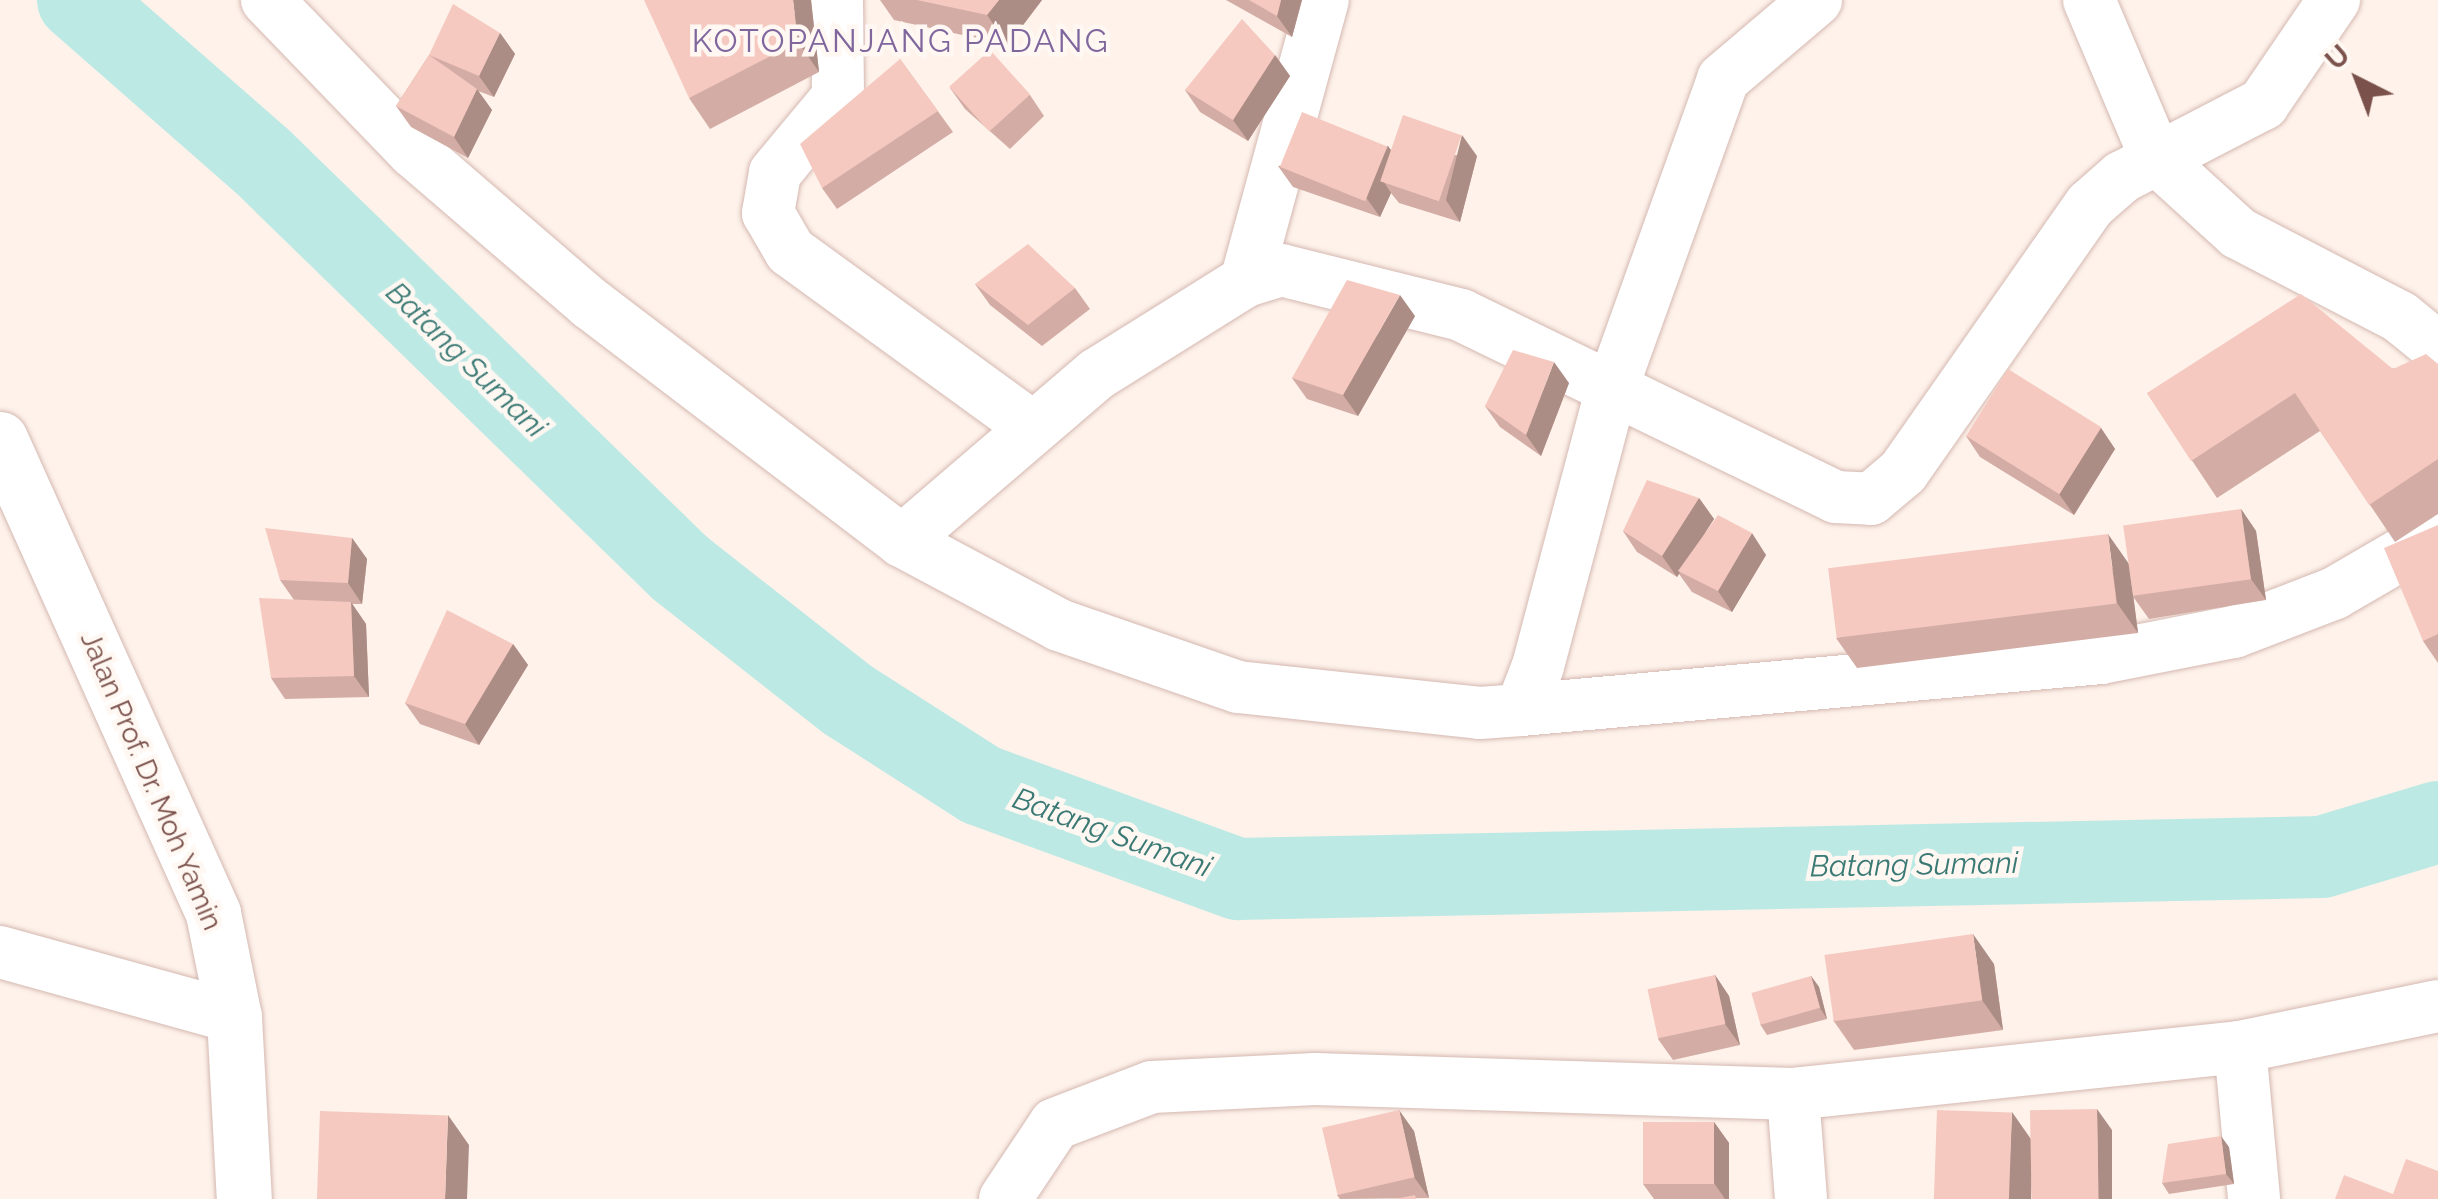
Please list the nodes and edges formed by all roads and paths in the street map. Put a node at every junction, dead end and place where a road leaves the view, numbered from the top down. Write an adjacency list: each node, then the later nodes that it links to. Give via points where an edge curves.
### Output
1 (268, 0): 14 (street, via 414,152 576,292)
2 (837, 0): 11 (street, via 838,97 775,173 773,224 790,251)
3 (1323, 0): 8 (street)
4 (1816, 0): 10 (street, via 1723,80)
5 (2089, 0): 7 (street)
6 (2334, 0): 7 (street, via 2277,92)
7 (2156, 158): 9 (street, via 2238,233); 10 (street, via 2103,191 2072,227 1903,472 1870,499 1836,497)
8 (1246, 281): 10 (street, via 1304,273 1438,306); 11 (street)
9 (2425, 318)
10 (1612, 388): 15 (street)
11 (1031, 426): 14 (street)
12 (0, 439): 18 (street, Jalan Prof. Dr. Moh Yamin, via 213,913)
13 (2438, 533): 15 (street, via 2335,593 2251,625 2101,658)
14 (902, 541): 15 (street, via 1058,625 1238,687 1415,711)
15 (1520, 710)
16 (0, 952): 18 (street)
17 (2438, 1006): 19 (street)
18 (234, 1017): 21 (street, Jalan Prof. Dr. Moh Yamin)
19 (2240, 1046): 20 (street); 24 (street)
20 (1792, 1094): 22 (street, via 1315,1080 1152,1087 1054,1124); 23 (street)
21 (244, 1199)
22 (1005, 1199)
23 (1801, 1199)
24 (2254, 1199)

